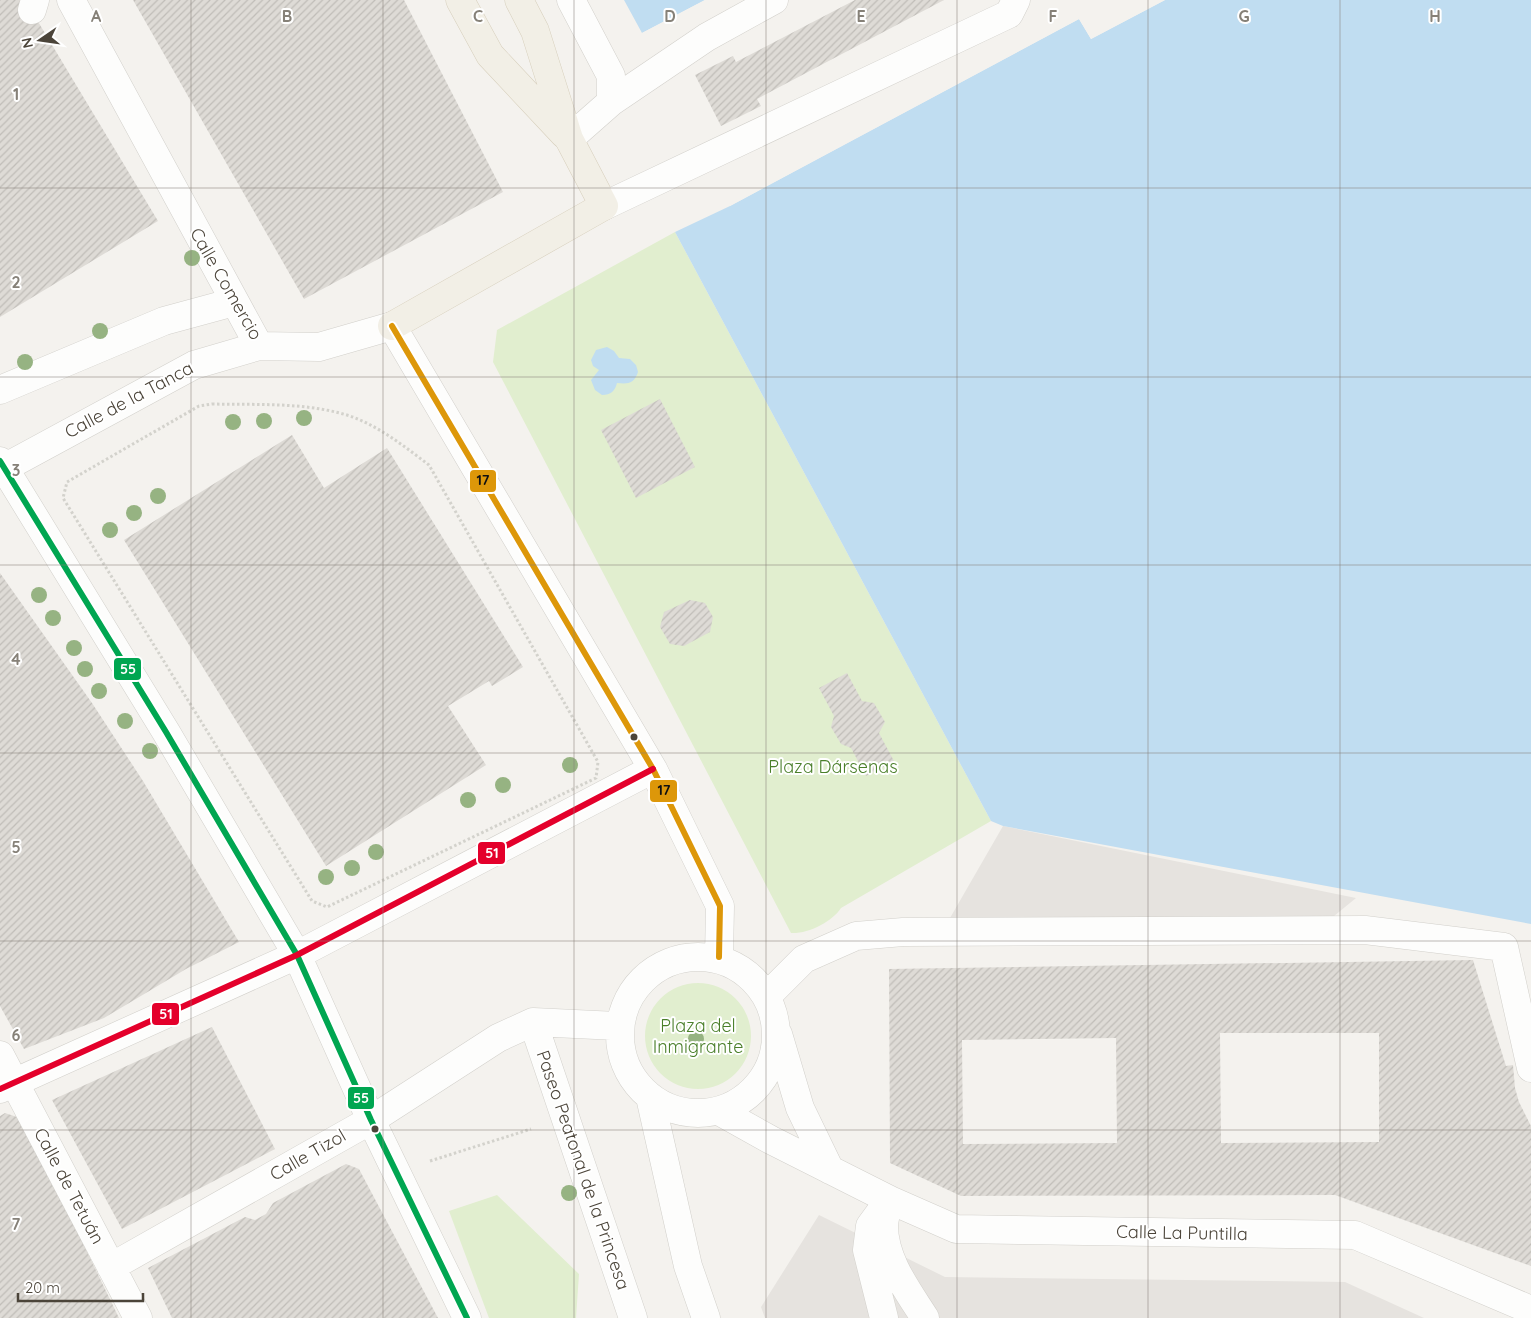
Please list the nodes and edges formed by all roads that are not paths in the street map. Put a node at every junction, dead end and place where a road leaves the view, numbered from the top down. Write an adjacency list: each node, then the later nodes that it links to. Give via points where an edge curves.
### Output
1 (71, 0): 10 (street, Calle Comercio)
2 (460, 0): 8 (main road, via 490,55)
3 (519, 0): 8 (main road, via 535,31)
4 (571, 0): 7 (street, via 611,76)
5 (774, 0): 7 (street, via 706,37)
6 (1016, 0): 9 (street, via 1009,14)
7 (611, 102): 8 (street)
8 (569, 139): 9 (main road)
9 (604, 206): 11 (main road)
10 (234, 302): 12 (street, Calle Comercio); 13 (street, via 164,321)
11 (392, 326): 12 (street, Calle Comercio, via 318,346); 15 (street)
12 (260, 346): 14 (street, Calle de la Tanca, via 194,364)
13 (0, 390)
14 (2, 464): 16 (street, via 166,732)
15 (653, 769): 16 (street); 17 (street, via 720,906)
16 (296, 955): 24 (street); 27 (street)
17 (719, 957): 18 (street, via 754,979); 20 (street, via 690,957 664,964 643,980 627,1002)
18 (767, 996): 21 (street); 23 (street, via 804,959 856,936 903,932 1365,930 1504,947)
19 (533, 1022): 20 (street, Calle Tizol); 27 (street, Calle Tizol, via 498,1038); 34 (street, Paseo Peatonal de la Princesa)
20 (618, 1026): 25 (street, via 622,1054 633,1078)
21 (777, 1031): 26 (street, via 774,1057 762,1082 743,1100); 28 (street, via 800,1108)
22 (0, 1055): 24 (street, Calle de Tetuán)
23 (1531, 1068)
24 (7, 1085): 30 (street, Calle de Tetuán)
25 (650, 1097): 26 (street, via 671,1109 694,1114); 35 (street, via 688,1266)
26 (719, 1111): 28 (street)
27 (371, 1120): 30 (street, Calle Tizol); 33 (street)
28 (830, 1170): 29 (street, Calle La Puntilla)
29 (890, 1200): 31 (street, Calle La Puntilla, via 956,1229 1355,1235); 36 (street, via 870,1226 867,1250); 37 (street, via 884,1226 890,1255)
30 (112, 1267): 32 (street, Calle de Tetuán)
31 (1531, 1310)
32 (138, 1318)
33 (467, 1318)
34 (634, 1318)
35 (706, 1318)
36 (884, 1318)
37 (925, 1318)

